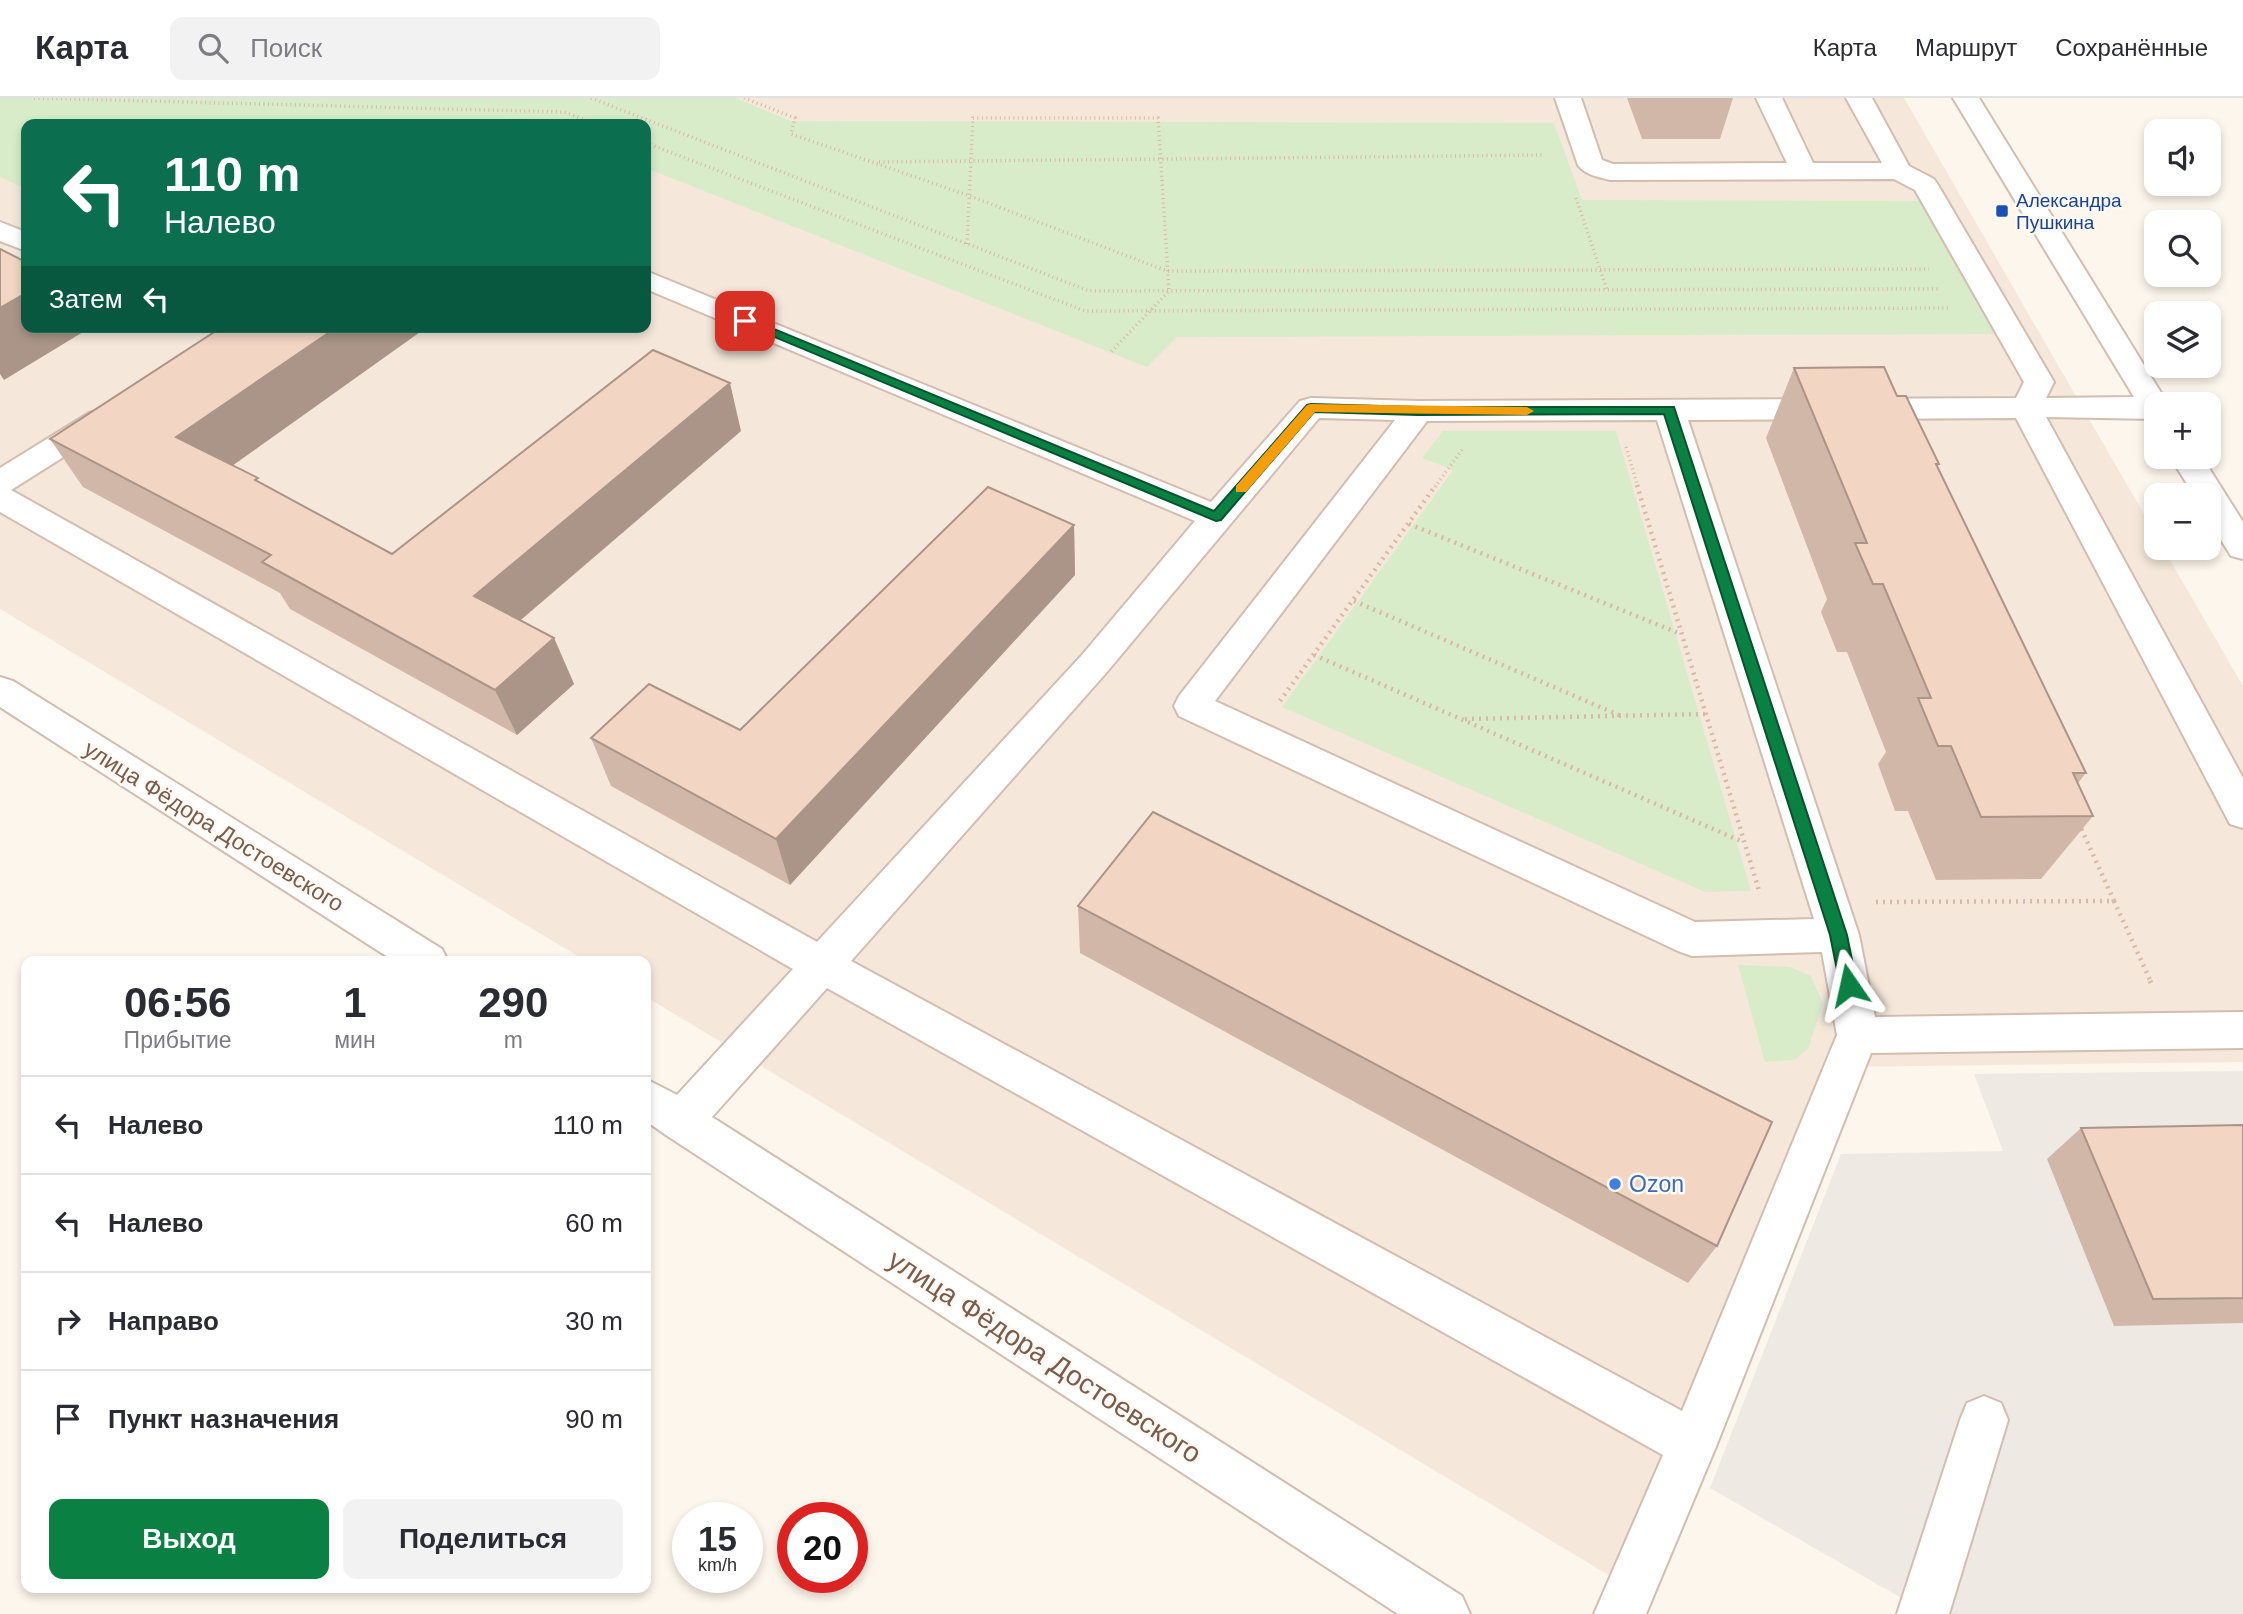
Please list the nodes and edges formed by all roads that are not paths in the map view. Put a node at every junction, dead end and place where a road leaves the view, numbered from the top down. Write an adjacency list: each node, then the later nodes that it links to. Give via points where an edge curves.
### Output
1 (1568, 98): 5 (street, via 1591,165 1610,172)
2 (1769, 98): 5 (street)
3 (1859, 98): 6 (street)
4 (1966, 98): 10 (street)
5 (1804, 171): 6 (street)
6 (1899, 171): 12 (street, via 1926,185 1974,298 2039,382)
7 (0, 230): 8 (street)
8 (21, 240)
9 (651, 281): 20 (street)
10 (2146, 392)
11 (119, 408): 16 (street)
12 (2026, 408): 13 (street); 14 (street); 23 (street)
13 (2144, 408)
14 (1669, 410): 15 (street); 24 (street)
15 (1418, 411): 20 (street, via 1311,408); 24 (street, via 1192,706 1692,939)
16 (13, 458): 18 (street)
17 (2194, 469): 21 (street)
18 (0, 482)
19 (0, 498): 26 (street)
20 (1216, 517): 26 (street, via 1094,664)
21 (2243, 548)
22 (0, 691): 25 (street, улица Фёдора Достоевского)
23 (2243, 813)
24 (1833, 919): 28 (street)
25 (420, 956)
26 (822, 965): 29 (street); 31 (street)
27 (2243, 1030): 28 (street)
28 (1858, 1035): 31 (street)
29 (664, 1110): 32 (street, улица Фёдора Достоевского)
30 (1984, 1420): 34 (street)
31 (1693, 1444): 33 (street)
32 (1444, 1614)
33 (1620, 1614)
34 (1923, 1614)

